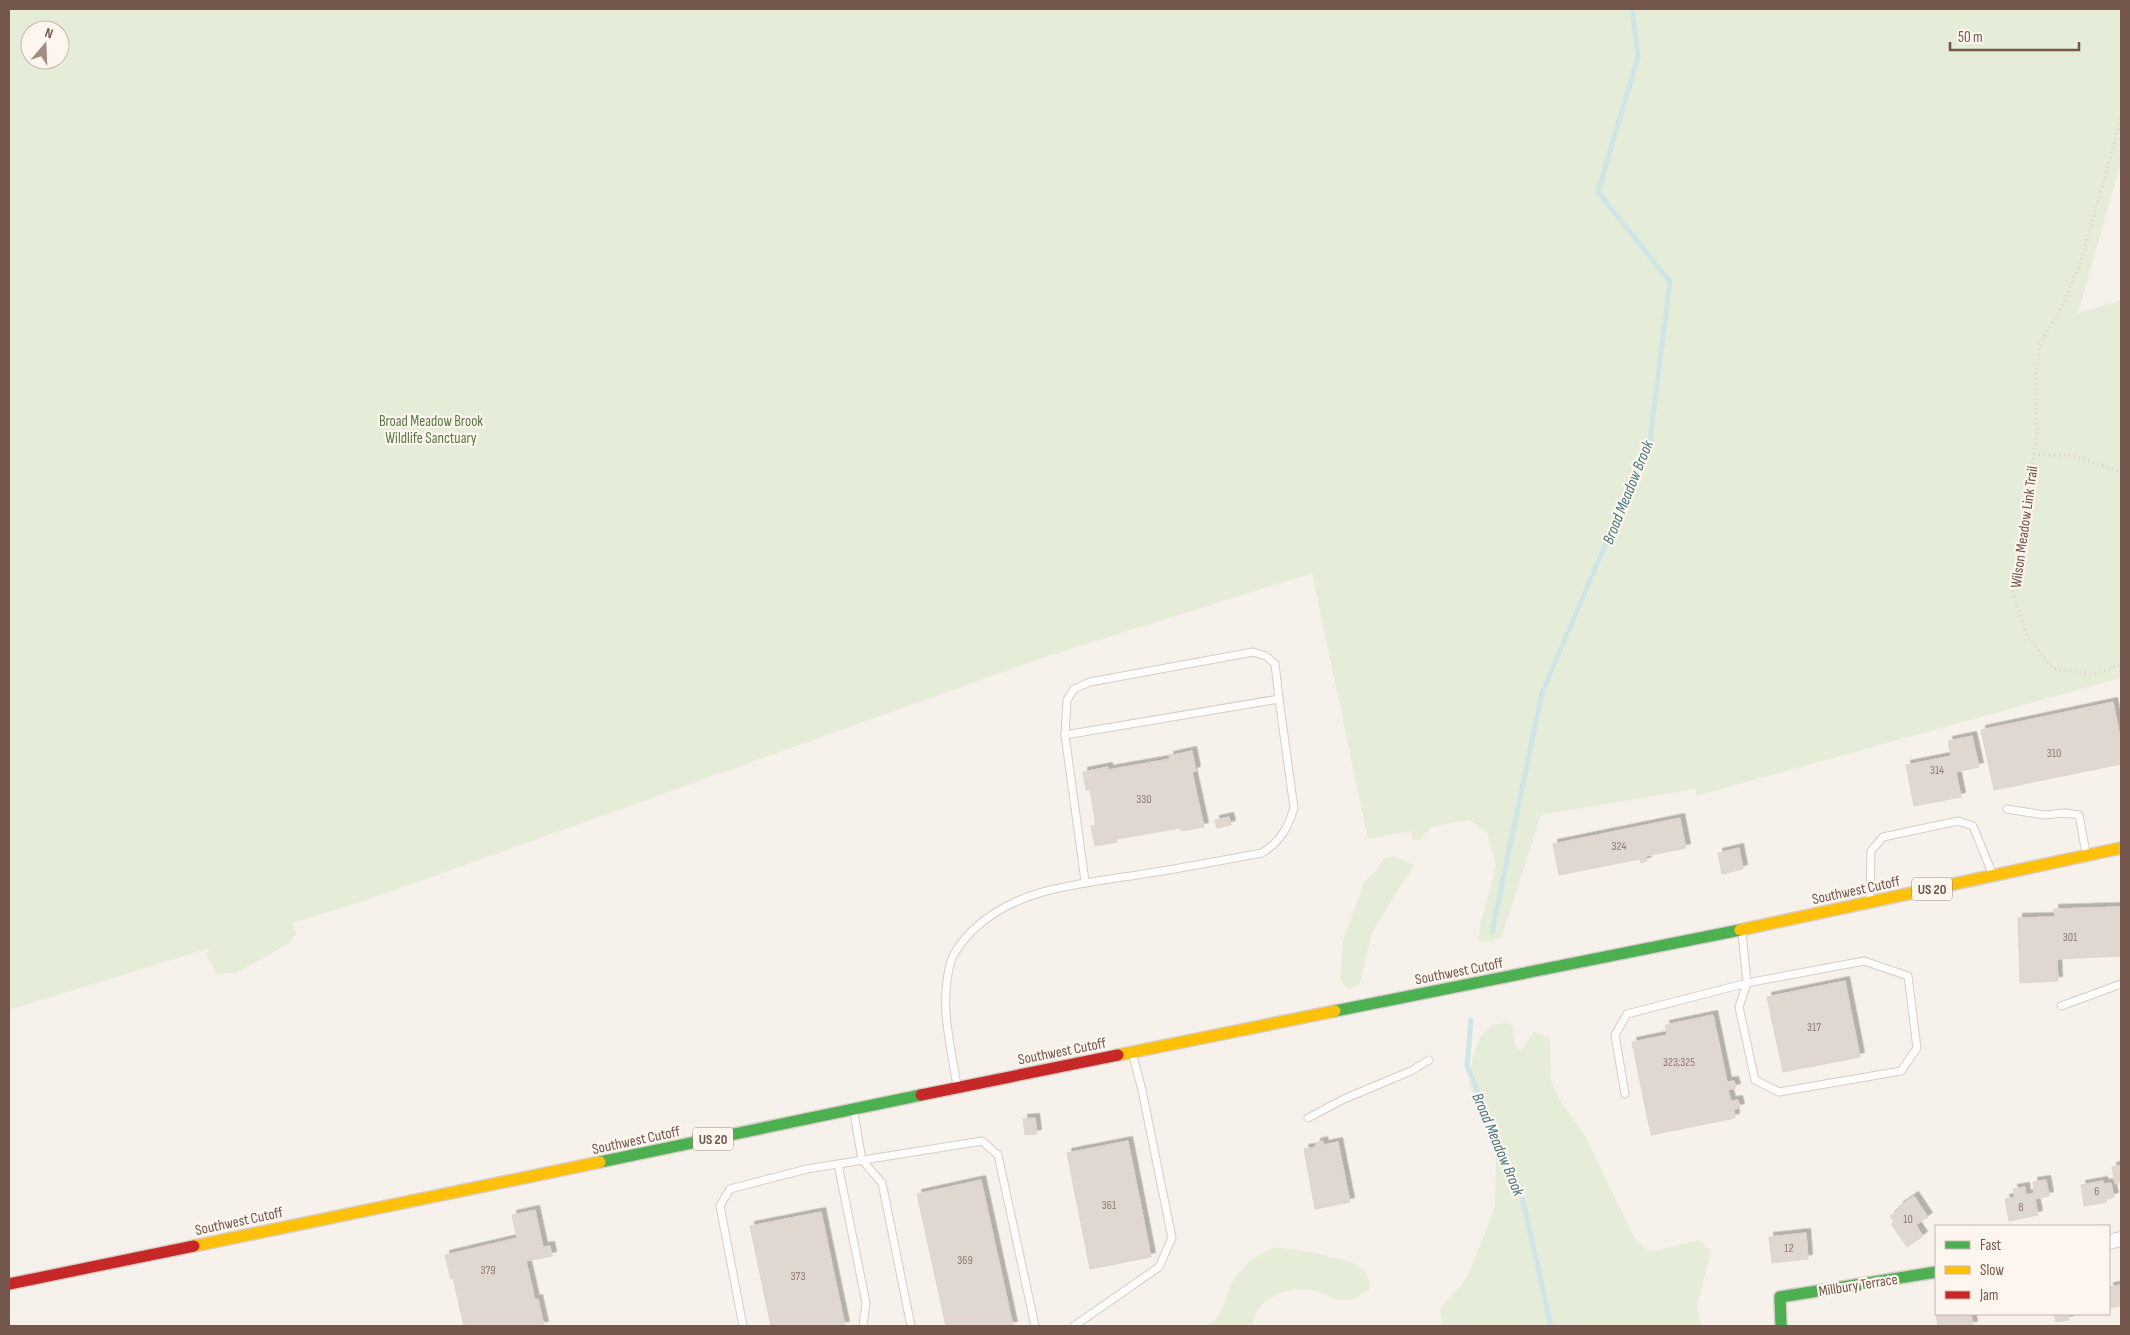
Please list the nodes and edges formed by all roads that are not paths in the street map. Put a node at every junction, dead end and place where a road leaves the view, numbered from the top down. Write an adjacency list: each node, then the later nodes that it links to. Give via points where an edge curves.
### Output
1 (1279, 699): 2 (lane); 2 (lane, via 1275,664 1254,652 1090,682 1074,689 1067,700); 7 (lane, via 1294,808 1289,825 1272,847 1262,853)
2 (1065, 735): 7 (lane)
3 (2007, 809): 5 (lane, via 2044,816 2079,815)
4 (2121, 848): 5 (main road, Southwest Cutoff / US 20)
5 (2087, 856): 6 (main road, Southwest Cutoff / US 20)
6 (1993, 876): 8 (main road, Southwest Cutoff / US 20); 8 (lane, via 1972,826 1958,821 1882,837 1871,851)
7 (1085, 881): 15 (lane, via 1043,891 1002,908 966,937 952,959 945,985)
8 (1870, 902): 9 (main road, Southwest Cutoff / US 20)
9 (1742, 929): 10 (lane); 13 (main road, Southwest Cutoff / US 20)
10 (1746, 983): 10 (lane, via 1739,1007 1755,1080 1779,1092 1901,1071 1916,1048 1908,976 1864,961); 16 (lane, via 1627,1014 1615,1035)
11 (2121, 984): 12 (lane)
12 (2061, 1006)
13 (1132, 1052): 15 (main road, Southwest Cutoff / US 20); 27 (lane, via 1172,1238 1159,1267)
14 (1429, 1060): 18 (lane)
15 (957, 1088): 17 (main road, Southwest Cutoff / US 20)
16 (1625, 1094)
17 (854, 1110): 19 (lane); 22 (main road, Southwest Cutoff / US 20)
18 (1308, 1118)
19 (862, 1160): 20 (lane); 25 (lane, via 882,1183); 26 (lane, via 982,1141 998,1155)
20 (838, 1164): 23 (lane, via 730,1189 720,1206); 24 (lane, via 866,1303)
21 (1935, 1272): 28 (main road, Millbury Terrace, via 1780,1297)
22 (9, 1284)
23 (743, 1326)
24 (863, 1326)
25 (911, 1326)
26 (1035, 1326)
27 (1074, 1326)
28 (1781, 1326)

